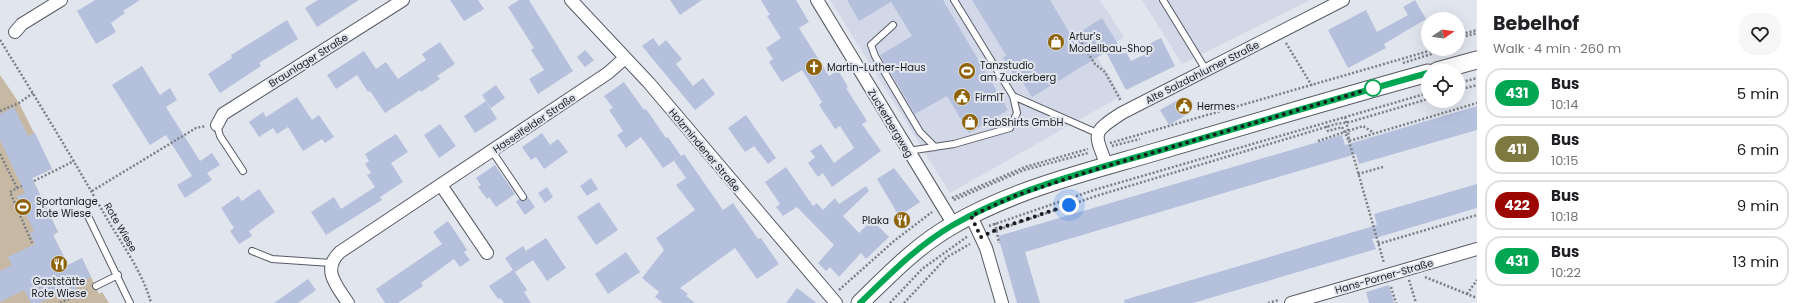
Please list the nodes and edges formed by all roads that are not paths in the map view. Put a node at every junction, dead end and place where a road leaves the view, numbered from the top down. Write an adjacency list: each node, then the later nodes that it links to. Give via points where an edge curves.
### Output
1 (61, 0): 9 (street, via 22,24)
2 (403, 0): 16 (street, Braunlager Straße, via 223,114)
3 (817, 0): 20 (street, Zuckerbergweg)
4 (954, 0): 15 (lane)
5 (1163, 0): 13 (lane)
6 (1343, 0): 13 (street, Alte Salzdahlumer Straße)
7 (578, 2): 10 (street, Holzmindener Straße)
8 (893, 25): 18 (lane, via 871,45 873,51 920,132)
9 (15, 32)
10 (625, 58): 19 (street, Hasselfelder Straße, via 608,73); 34 (street, Holzmindener Straße)
11 (1477, 60): 12 (main road)
12 (1462, 64)
13 (1206, 70): 17 (street, Alte Salzdahlumer Straße, via 1127,111 1100,127)
14 (1421, 75): 21 (main road)
15 (1013, 96): 17 (lane); 18 (lane, via 1017,114 1010,128)
16 (217, 125): 22 (lane, via 220,136)
17 (1097, 133): 21 (street)
18 (935, 147): 20 (lane)
19 (492, 151): 23 (street, Hasselfelder Straße); 24 (lane)
20 (908, 151): 26 (street, Zuckerbergweg)
21 (1107, 166): 27 (main road, via 1017,195)
22 (243, 171)
23 (441, 185): 30 (street); 31 (street, Hasselfelder Straße, via 340,252)
24 (523, 197)
25 (88, 216): 32 (lane)
26 (954, 225): 27 (main road); 37 (main road, via 909,255)
27 (977, 228): 38 (street)
28 (1477, 249): 39 (street, Hans-Porner-Straße)
29 (252, 251): 31 (lane, via 272,259)
30 (487, 253)
31 (331, 264): 36 (street, via 332,279)
32 (118, 275): 33 (lane); 35 (lane)
33 (96, 286)
34 (834, 300)
35 (130, 303)
36 (348, 303)
37 (860, 303)
38 (1002, 303)
39 (1290, 303)

